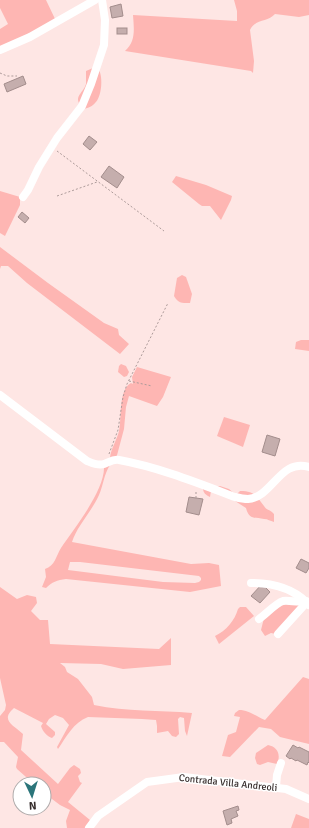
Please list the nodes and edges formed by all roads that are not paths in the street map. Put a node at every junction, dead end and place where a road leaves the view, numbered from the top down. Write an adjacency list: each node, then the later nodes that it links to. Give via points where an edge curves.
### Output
1 (95, 0): 3 (street)
2 (102, 0): 5 (street, via 106,34 104,45 82,106 57,138)
3 (79, 4): 4 (street, via 30,36)
4 (0, 50)
5 (23, 197)
6 (0, 395): 7 (street, via 87,461 103,464 117,460 158,470 235,497 248,499 259,495 289,468)
7 (309, 468)
8 (250, 583): 9 (street, via 286,588)
9 (307, 603): 10 (street, via 281,602); 11 (street)
10 (259, 619)
11 (278, 634)
12 (281, 763): 13 (street)
13 (276, 787): 14 (street, Contrada Villa Andreoli); 15 (street, Contrada Villa Andreoli, via 184,777 146,782 98,816)
14 (309, 799)
15 (89, 828)

